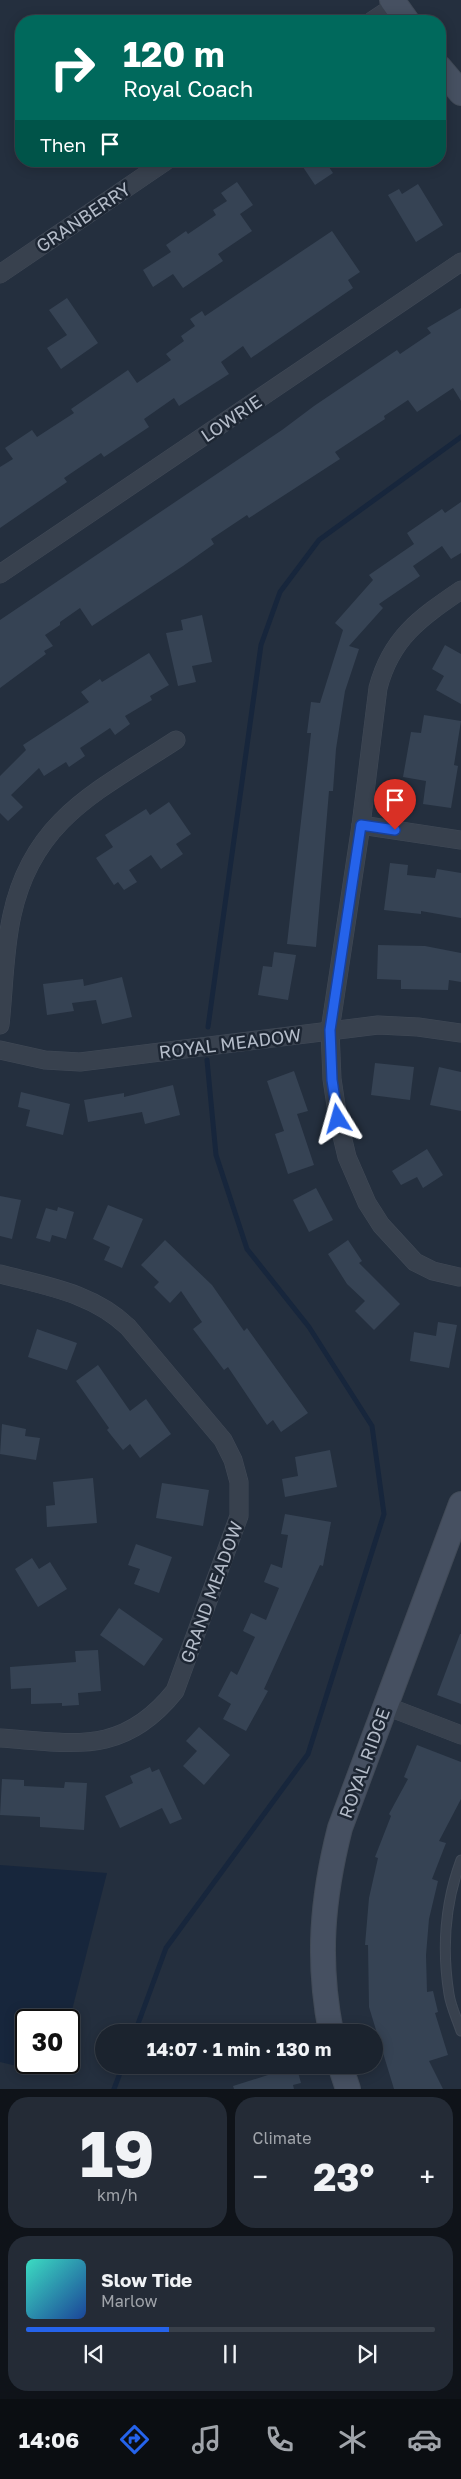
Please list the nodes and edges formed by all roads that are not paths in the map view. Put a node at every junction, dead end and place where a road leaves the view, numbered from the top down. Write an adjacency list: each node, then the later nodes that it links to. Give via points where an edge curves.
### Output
1 (398, 9): 2 (street)
2 (385, 15)
3 (446, 75): 4 (street)
4 (461, 93)
5 (157, 167): 7 (street, GRANBERRY)
6 (461, 262): 8 (street, LOWRIE)
7 (0, 274)
8 (0, 574)
9 (461, 590): 11 (street, via 414,624 391,652 382,670)
10 (176, 740): 13 (street, via 75,807 38,848 21,880 12,916)
11 (361, 825): 12 (street); 14 (street)
12 (461, 840)
13 (0, 1025)
14 (330, 1030): 15 (street, ROYAL MEADOW, via 378,1025); 16 (street, ROYAL MEADOW, via 80,1062 44,1060); 18 (street, via 338,1119 347,1157 367,1203 381,1225 415,1262 433,1271)
15 (461, 1033)
16 (0, 1050)
17 (0, 1274): 22 (street, GRAND MEADOW, via 86,1297 113,1312 223,1440 239,1482 236,1527 175,1691 160,1709 122,1735 99,1742)
18 (459, 1277)
19 (461, 1504): 20 (street, ROYAL RIDGE)
20 (386, 1706): 21 (street); 24 (street, ROYAL RIDGE, via 340,1828 330,1868 322,1923 322,1962)
21 (461, 1735)
22 (0, 1738)
23 (461, 1860): 25 (lane, via 447,1920 445,1957 449,1996)
24 (330, 2024)
25 (461, 2031)
26 (343, 2074): 27 (street)
27 (348, 2089)

